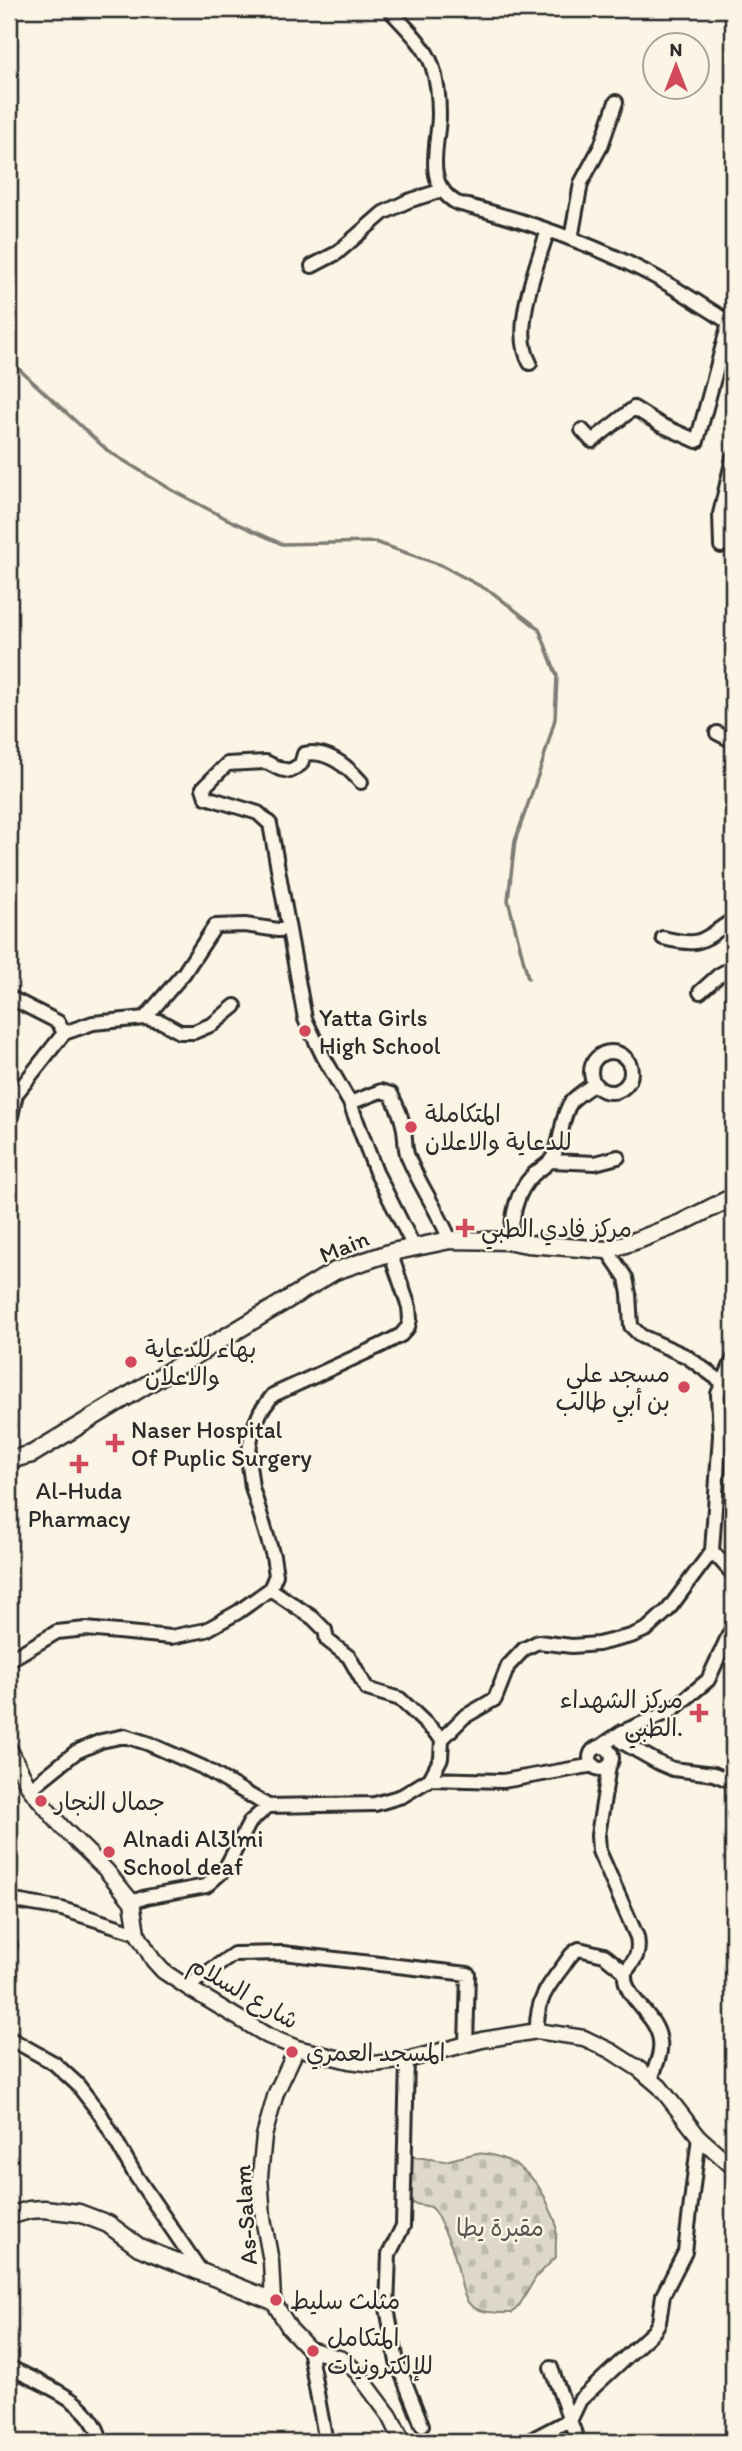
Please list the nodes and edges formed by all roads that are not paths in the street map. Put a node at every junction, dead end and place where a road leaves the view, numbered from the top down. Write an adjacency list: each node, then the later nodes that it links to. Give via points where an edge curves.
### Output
1 (389, 9): 3 (street, via 431,63 439,115 435,173)
2 (617, 102): 5 (street, via 581,183)
3 (443, 190): 4 (street, via 457,203); 6 (street, via 383,213 337,253)
4 (548, 230): 5 (street); 9 (street, via 523,329 524,353)
5 (571, 239): 8 (street, via 627,262)
6 (312, 266)
7 (733, 308): 8 (street)
8 (731, 325): 10 (street, via 697,440 634,408 592,440)
9 (530, 363)
10 (582, 430)
11 (733, 458): 12 (street, via 720,514)
12 (721, 546)
13 (717, 733): 14 (street)
14 (733, 741)
15 (360, 782): 17 (street, via 350,770 315,752 304,754 301,764 290,771 266,762 228,764 204,788 206,797 258,813 270,824)
16 (733, 920): 18 (street, via 702,942)
17 (288, 929): 23 (street, via 215,926); 26 (street, via 305,1019)
18 (663, 938)
19 (733, 967): 20 (street)
20 (699, 992)
21 (9, 997): 24 (street, via 58,1022)
22 (235, 1006): 23 (street, via 194,1032 180,1032)
23 (145, 1018): 24 (street, via 93,1023)
24 (64, 1033): 27 (street, via 16,1094)
25 (594, 1084): 29 (street, via 573,1100)
26 (350, 1103): 31 (street, via 382,1091 391,1094 404,1125 411,1164); 33 (street, via 376,1172)
27 (9, 1125)
28 (618, 1157): 29 (street, via 595,1163)
29 (552, 1161): 32 (street, via 531,1177 518,1196)
30 (733, 1197): 34 (main road, Main, via 681,1223)
31 (450, 1240): 32 (main road, Main); 33 (main road, Main)
32 (511, 1241): 34 (main road, Main)
33 (414, 1247): 35 (main road, Main)
34 (607, 1250): 37 (street, via 626,1278 631,1326)
35 (390, 1252): 38 (main road, Main, via 335,1271 32,1454); 41 (street, via 409,1307 408,1327 401,1335 273,1395 251,1431 251,1487 276,1575)
36 (733, 1360): 37 (street)
37 (722, 1382): 39 (street, via 717,1400 720,1434)
38 (9, 1460)
39 (712, 1551): 40 (street); 45 (street, via 662,1617 639,1633 598,1644 538,1642 524,1648 508,1666 495,1699 464,1717)
40 (733, 1574)
41 (270, 1589): 43 (street, via 206,1630 172,1637 86,1629 57,1632); 45 (street, via 325,1630 327,1640 349,1657 367,1689 400,1699)
42 (733, 1626): 44 (street, via 708,1680 671,1711)
43 (9, 1660)
44 (650, 1721): 46 (street); 48 (street, via 622,1732)
45 (442, 1739): 49 (street, via 441,1758)
46 (622, 1742): 48 (street); 50 (street, via 673,1769 714,1774)
47 (9, 1748): 51 (street, شارع السلام)
48 (601, 1759): 49 (street, via 503,1781); 56 (street, via 604,1788 599,1851 639,1950)
49 (430, 1779): 52 (street, via 402,1796 375,1804)
50 (733, 1782)
51 (30, 1790): 52 (street, via 76,1752 125,1736 202,1767); 54 (street, شارع السلام)
52 (268, 1806): 54 (street, via 250,1822 225,1869 206,1886)
53 (9, 1900): 55 (street, via 62,1909)
54 (132, 1902): 55 (street, شارع السلام)
55 (137, 1933): 57 (street, شارع السلام, via 158,1965)
56 (625, 1972): 58 (street, via 604,1955 579,1949 572,1952 545,1989); 63 (street, via 627,1988 658,2030 659,2057)
57 (187, 1987): 60 (street, via 234,1954 284,1953 468,1974); 61 (street, شارع السلام, via 268,2036)
58 (537, 2031): 60 (street, شارع السلام); 63 (street, شارع السلام, via 584,2038)
59 (9, 2038): 67 (street, via 54,2063 77,2084)
60 (466, 2044): 62 (street, شارع السلام)
61 (297, 2048): 62 (street, شارع السلام, via 374,2064); 68 (street, As-Salam, via 276,2094 264,2136 260,2176)
62 (407, 2060): 73 (street, via 402,2226 389,2254 386,2293 395,2354)
63 (651, 2079): 64 (street, شارع السلام)
64 (699, 2137): 65 (street, شارع السلام); 72 (street, via 685,2252 663,2295 657,2327 580,2400)
65 (733, 2167)
66 (9, 2216): 67 (main road, via 44,2209 79,2213 108,2224 139,2247)
67 (200, 2270): 68 (main road)
68 (273, 2301): 69 (street)
69 (309, 2349): 75 (street); 76 (street, via 342,2359 357,2372)
70 (9, 2367): 74 (street, via 83,2408 93,2419)
71 (551, 2368): 72 (street)
72 (571, 2419): 77 (street); 78 (street)
73 (422, 2424)
74 (101, 2442)
75 (326, 2442)
76 (403, 2442)
77 (527, 2442)
78 (578, 2442)

